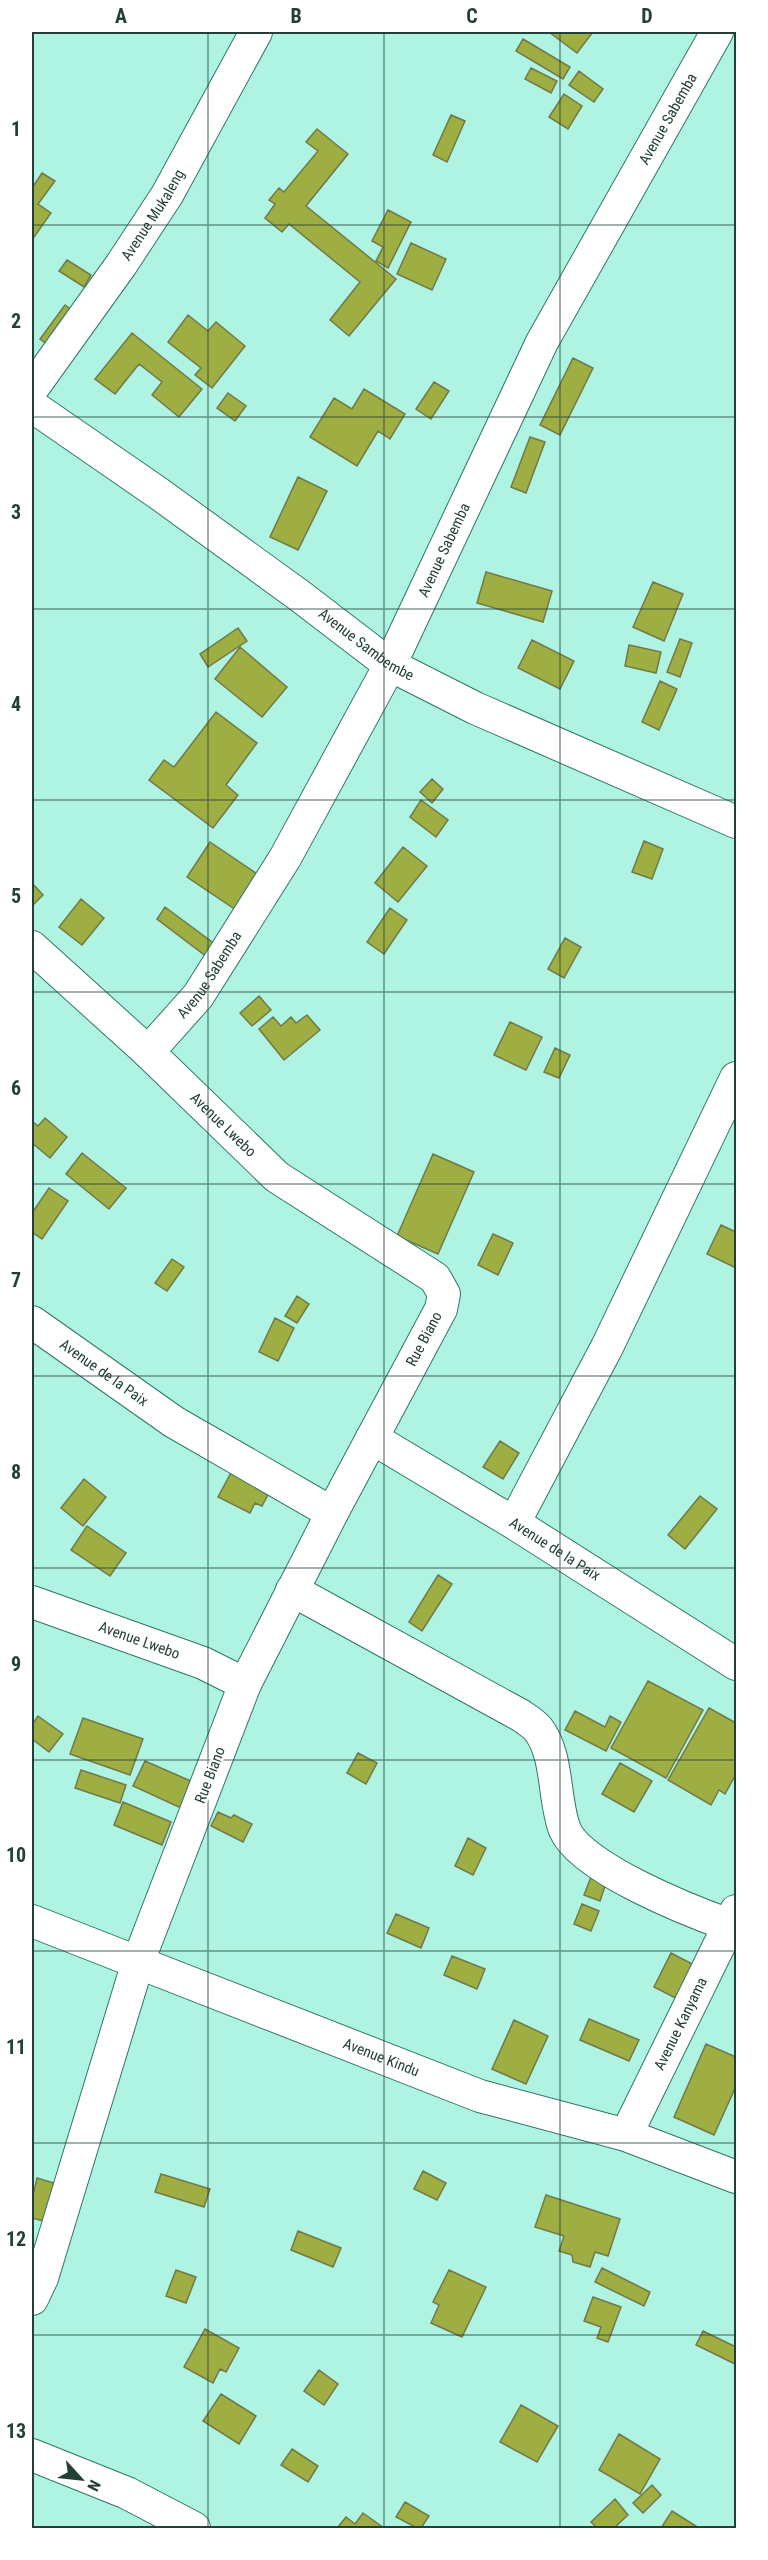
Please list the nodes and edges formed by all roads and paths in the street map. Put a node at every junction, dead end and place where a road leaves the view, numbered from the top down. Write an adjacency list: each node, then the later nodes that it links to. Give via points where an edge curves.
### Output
1 (256, 32): 3 (street, Avenue Mukaleng, via 167,195)
2 (717, 32): 5 (street, Avenue Sabemba, via 542,342)
3 (32, 389)
4 (32, 406): 5 (street, Avenue Sambembe, via 187,513)
5 (390, 665): 6 (street, Avenue Sambembe, via 475,708); 8 (street, Avenue Sabemba, via 249,918 198,996)
6 (736, 822)
7 (32, 947): 8 (street, Avenue Lwebo)
8 (148, 1052): 10 (street, Avenue Lwebo, via 277,1177)
9 (736, 1078): 14 (street, via 602,1356)
10 (435, 1278): 12 (street, Rue Biano, via 444,1294 441,1309)
11 (32, 1322): 13 (street, Avenue de la Paix, via 174,1422)
12 (372, 1438): 13 (street, Rue Biano); 14 (street, Avenue de la Paix)
13 (332, 1513): 15 (street, Rue Biano)
14 (514, 1523): 17 (street, Avenue de la Paix)
15 (292, 1590): 18 (street, Rue Biano); 19 (street, via 520,1715 538,1729 555,1773 566,1831 581,1852 605,1869 690,1911)
16 (32, 1602): 18 (street, Avenue Lwebo, via 203,1663)
17 (736, 1664)
18 (245, 1684): 21 (street, Rue Biano)
19 (733, 1918): 22 (street, Avenue Kanyama)
20 (32, 1920): 21 (street, Avenue Kindu)
21 (138, 1962): 22 (street, Avenue Kindu, via 480,2096); 24 (street, Rue Biano, via 42,2278)
22 (626, 2135): 23 (street, Avenue Kindu)
23 (736, 2177)
24 (32, 2299)
25 (32, 2455): 26 (street, via 127,2493)
26 (194, 2529)

